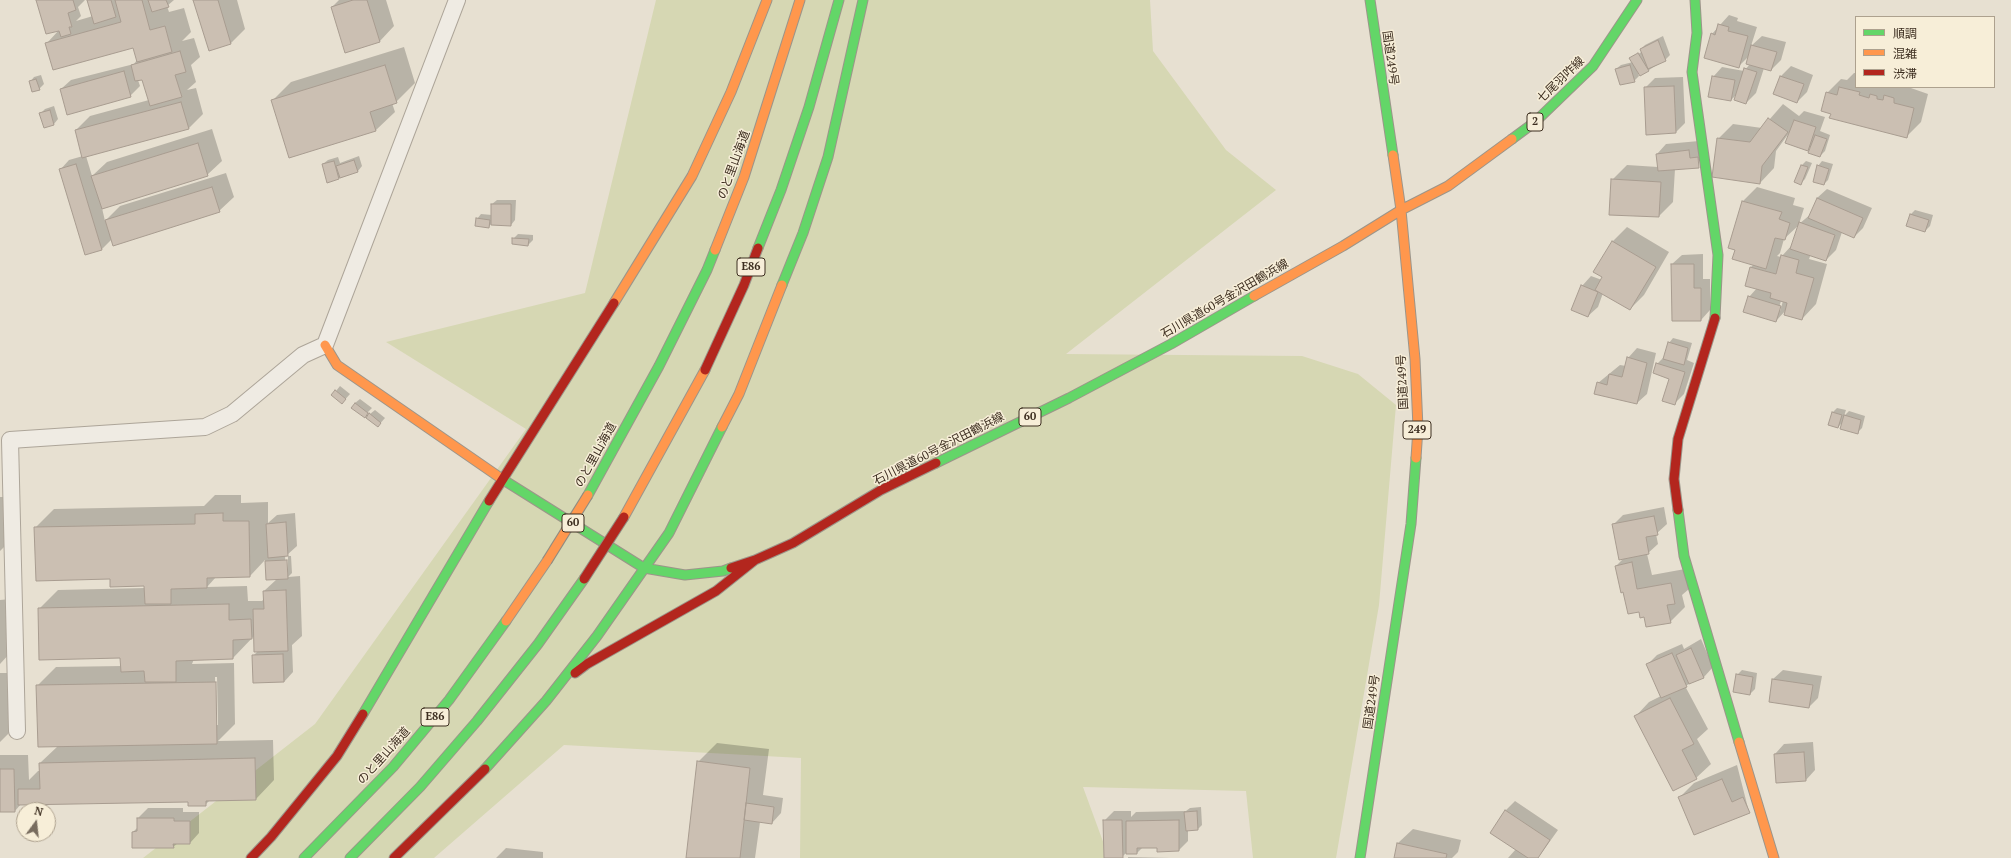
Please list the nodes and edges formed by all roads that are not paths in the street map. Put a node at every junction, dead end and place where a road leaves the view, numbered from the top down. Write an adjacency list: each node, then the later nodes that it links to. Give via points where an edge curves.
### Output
1 (457, 0): 10 (street)
2 (767, 0): 11 (main road, via 731,92 692,176)
3 (800, 0): 17 (main road, のと里山海道 / E86, bridge, via 744,177 707,270 659,366 588,495 503,626 449,700 393,767)
4 (839, 0): 18 (main road, E86, bridge, via 784,182 744,285 699,383 624,517 538,644 477,721 420,787)
5 (863, 0): 13 (main road, via 828,157 800,240 739,394 669,533)
6 (1370, 0): 9 (main road, 国道249号 / 249)
7 (1637, 0): 9 (main road, 七尾羽咋線 / 2, via 1593,66 1535,122 1448,186)
8 (1695, 0): 21 (main road, via 1697,33 1692,72 1718,255 1715,320 1678,439 1674,479 1684,556)
9 (1401, 210): 12 (main road, 石川県道60号金沢田鶴浜線 / 60, via 1171,344 1069,398 881,490 793,543); 20 (main road, 国道249号 / 249, via 1415,359 1418,428 1411,524)
10 (325, 345): 11 (main road, via 337,365); 15 (street, via 303,355 232,414 205,427 10,440)
11 (502, 479): 13 (main road, 60); 16 (main road, via 337,756 272,837)
12 (755, 560): 13 (main road, 石川県道60号金沢田鶴浜線 / 60, via 723,572 686,575); 14 (main road, via 716,591 587,664)
13 (644, 568): 14 (main road, via 597,636)
14 (555, 689): 19 (main road, via 473,782)
15 (17, 732)
16 (251, 858)
17 (304, 858)
18 (350, 858)
19 (394, 858)
20 (1360, 858)
21 (1774, 858)

